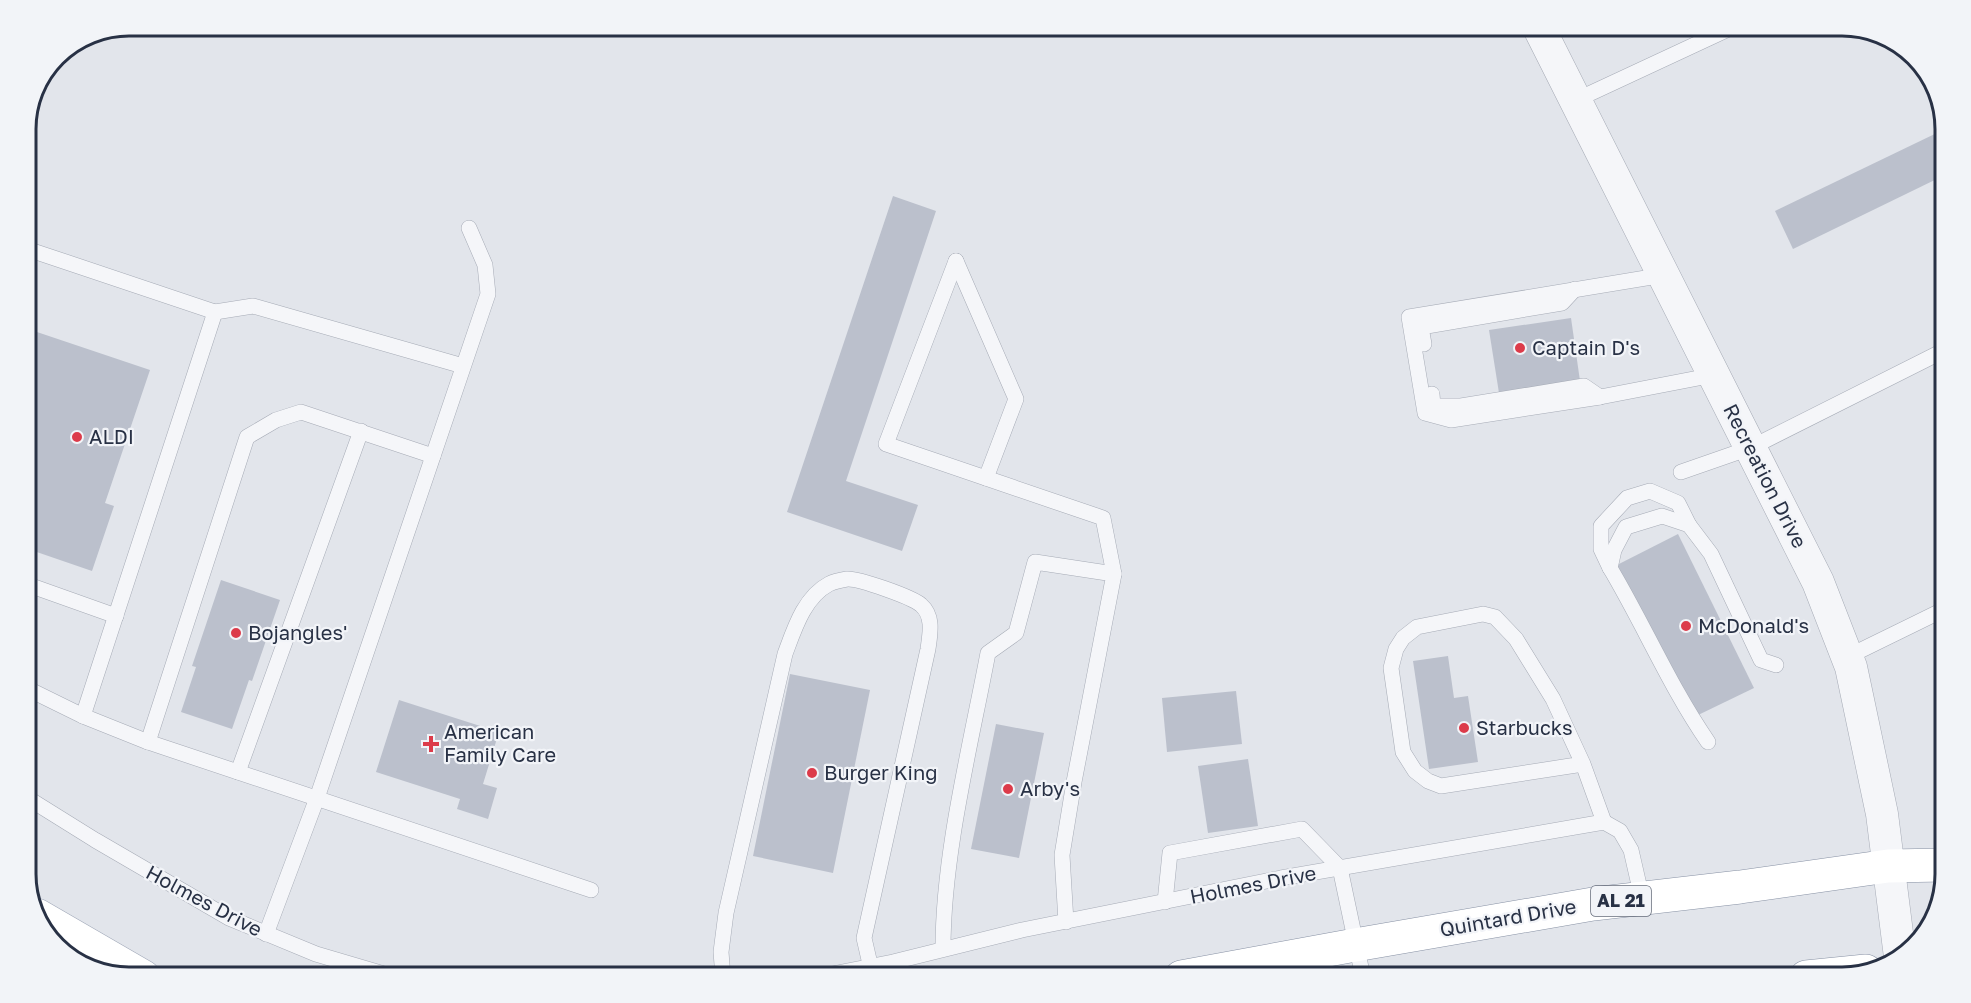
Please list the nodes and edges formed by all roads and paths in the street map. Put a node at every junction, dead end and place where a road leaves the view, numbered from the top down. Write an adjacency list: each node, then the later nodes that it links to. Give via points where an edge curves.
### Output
1 (1543, 36): 3 (street, Recreation Drive)
2 (1714, 36): 3 (lane)
3 (1576, 100): 6 (street, Recreation Drive)
4 (468, 228): 9 (lane, via 485,265 488,294)
5 (36, 252): 7 (lane)
6 (1664, 275): 10 (street, Recreation Drive); 10 (lane, via 1409,317 1425,413 1451,420)
7 (215, 312): 9 (lane, via 253,306); 21 (lane)
8 (1935, 355): 12 (lane)
9 (463, 366): 13 (lane)
10 (1714, 375): 12 (street, Recreation Drive)
11 (361, 431): 13 (lane); 26 (lane, via 301,412 276,420 247,437); 29 (lane)
12 (1750, 448): 14 (lane); 22 (street, Recreation Drive, via 1818,582)
13 (433, 456): 30 (lane)
14 (1681, 472)
15 (986, 478): 15 (lane, via 1016,399 956,261 886,444); 18 (lane, via 1103,518)
16 (1689, 525): 17 (lane, via 1662,516 1626,527); 17 (lane, via 1678,503 1650,491 1627,498 1601,526 1601,549); 23 (lane, via 1711,554 1761,660)
17 (1610, 568): 27 (lane, via 1685,709)
18 (1114, 574): 40 (lane, via 1062,855); 44 (lane, via 1035,562 1016,633 988,653 958,814 943,913)
19 (36, 588): 21 (lane)
20 (1935, 614): 22 (lane)
21 (116, 616): 25 (lane)
22 (1847, 657): 34 (street, Recreation Drive, via 1882,814)
23 (1776, 665)
24 (36, 693): 25 (lane)
25 (83, 716): 26 (lane)
26 (148, 742): 29 (lane)
27 (1708, 742)
28 (1583, 764): 28 (lane, via 1553,699 1516,639 1495,617 1483,614 1432,622 1403,638 1391,668 1393,690 1404,752 1415,771 1428,781 1441,786); 32 (lane)
29 (238, 772): 30 (lane)
30 (317, 798): 36 (lane); 41 (lane)
31 (36, 803): 41 (lane, Holmes Drive, via 229,918)
32 (1604, 822): 35 (lane, Holmes Drive); 37 (lane, via 1620,831 1630,850)
33 (1935, 865): 34 (main road, Quintard Drive / AL 21)
34 (1888, 866): 37 (main road, Quintard Drive / AL 21); 43 (street, Recreation Drive)
35 (1340, 868): 38 (lane, Holmes Drive); 38 (lane, via 1302,829 1170,852); 42 (lane)
36 (591, 890)
37 (1642, 898): 42 (main road, Quintard Drive / AL 21)
38 (1165, 902): 40 (lane, Holmes Drive)
39 (50, 922): 45 (main road)
40 (1066, 922): 44 (lane, Holmes Drive)
41 (266, 934): 46 (lane, Holmes Drive)
42 (1355, 945): 50 (main road, Quintard Drive / AL 21); 51 (lane)
43 (1899, 948)
44 (943, 949): 49 (lane, Holmes Drive)
45 (125, 967)
46 (358, 967)
47 (722, 967): 48 (lane, via 726,913 785,654 800,617 816,593 829,584 848,579 901,594 922,606 931,624 864,938)
48 (871, 967)
49 (887, 967)
50 (1239, 967)
51 (1360, 967)

